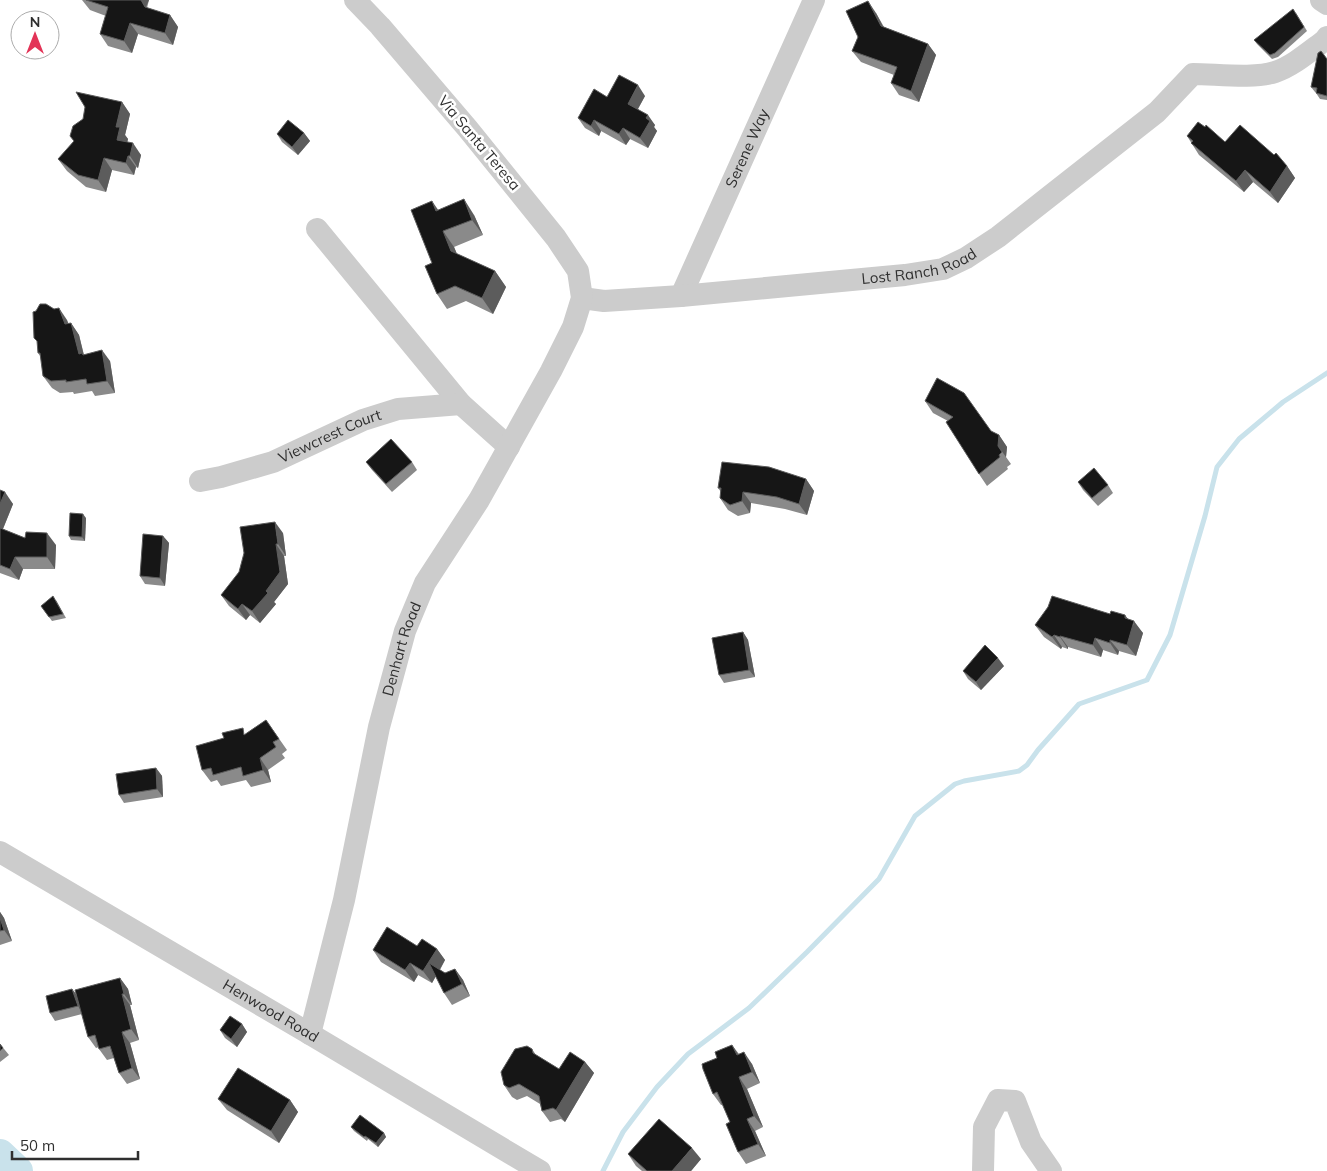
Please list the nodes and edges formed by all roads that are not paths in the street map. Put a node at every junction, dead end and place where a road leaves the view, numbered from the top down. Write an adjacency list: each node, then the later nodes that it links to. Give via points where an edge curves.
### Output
1 (355, 0): 8 (street, Via Santa Teresa, via 468,129 556,238 578,271)
2 (814, 0): 7 (street, Serene Way)
3 (1321, 0): 4 (street)
4 (1327, 4)
5 (1327, 36): 7 (street, Lost Ranch Road, via 1276,72 1258,75 1193,74 1157,112 998,237 943,270)
6 (317, 229): 9 (street)
7 (681, 296): 8 (street, Lost Ranch Road, via 604,301)
8 (582, 298): 10 (street, Denhart Road, via 573,327)
9 (461, 404): 10 (street); 11 (street, Viewcrest Court, via 398,409 363,420 273,462)
10 (509, 447): 13 (street, Denhart Road, via 425,583 405,631 379,726 344,900)
11 (200, 481)
12 (0, 852): 13 (street, Henwood Road)
13 (310, 1034): 14 (street, Henwood Road)
14 (540, 1171)
15 (983, 1171): 16 (street, via 984,1127 998,1100 1015,1101 1030,1142)
16 (1051, 1171)

